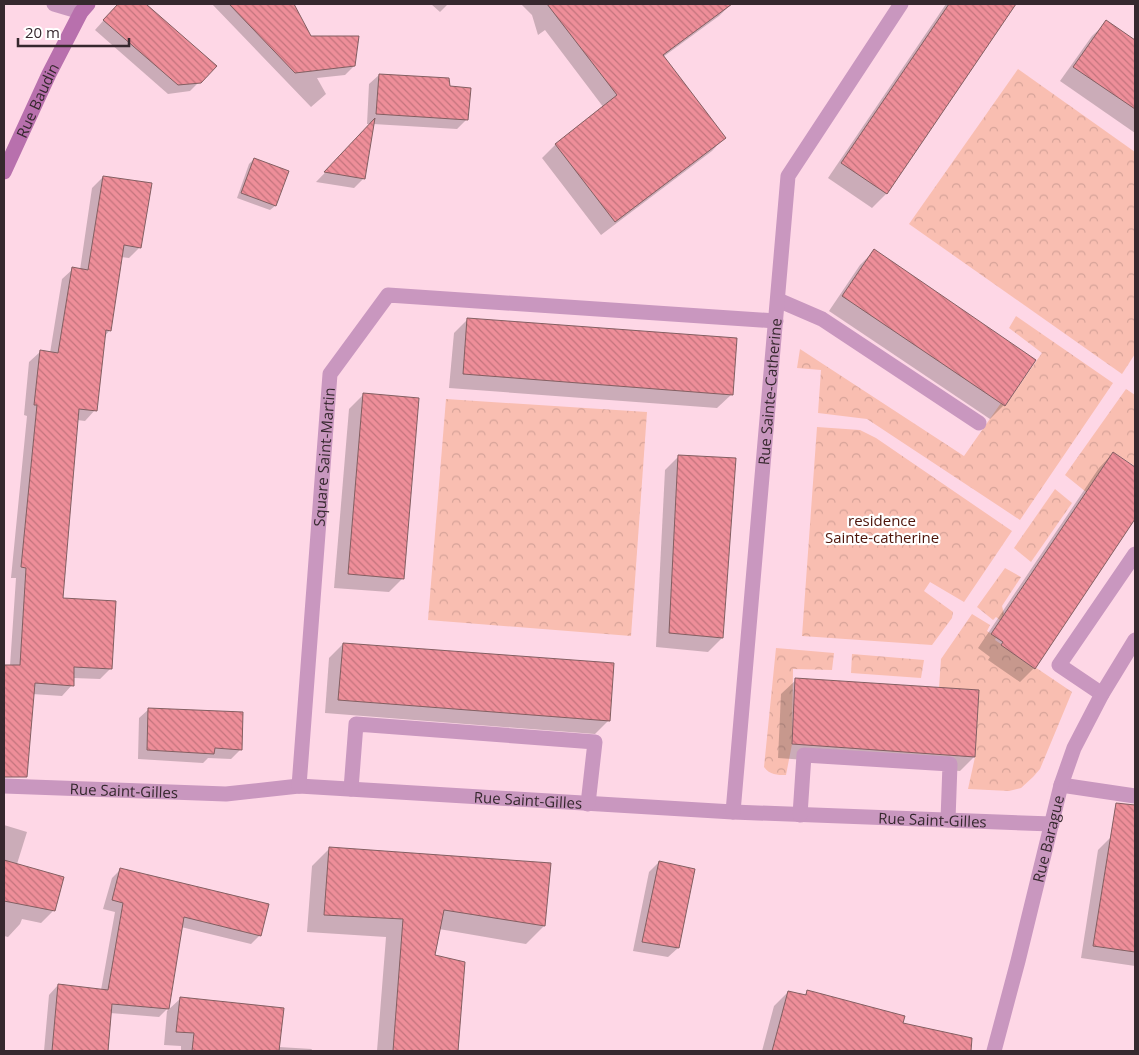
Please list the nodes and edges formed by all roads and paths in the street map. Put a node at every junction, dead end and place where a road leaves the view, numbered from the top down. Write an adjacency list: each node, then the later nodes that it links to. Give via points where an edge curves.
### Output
1 (54, 4): 3 (street)
2 (901, 4): 5 (street, Rue Sainte-Catherine, via 788,176)
3 (84, 8): 4 (street, Rue Baudin, via 49,74)
4 (4, 172)
5 (778, 300): 6 (street, Rue Sainte-Catherine); 7 (street, via 822,319)
6 (776, 321): 13 (street, Square Saint-Martin, via 388,295 330,374); 17 (street, Rue Sainte-Catherine)
7 (979, 423)
8 (1135, 554): 10 (street, via 1059,665)
9 (1135, 640): 10 (street, Rue Barague)
10 (1102, 694): 11 (street, Rue Barague, via 1074,748)
11 (1061, 785): 15 (street); 20 (street, Rue Barague)
12 (4, 786): 13 (street, Rue Saint-Gilles, via 226,794)
13 (299, 786): 14 (street, Rue Saint-Gilles)
14 (351, 789): 16 (street, Rue Saint-Gilles); 16 (street, via 356,724 595,742)
15 (1135, 796)
16 (588, 804): 17 (street, Rue Saint-Gilles)
17 (733, 812): 18 (street, Rue Saint-Gilles)
18 (800, 815): 19 (street, Rue Saint-Gilles); 19 (street, via 804,755 950,764)
19 (948, 820): 20 (street, Rue Saint-Gilles)
20 (1052, 824): 21 (street, Rue Barague)
21 (994, 1051)

